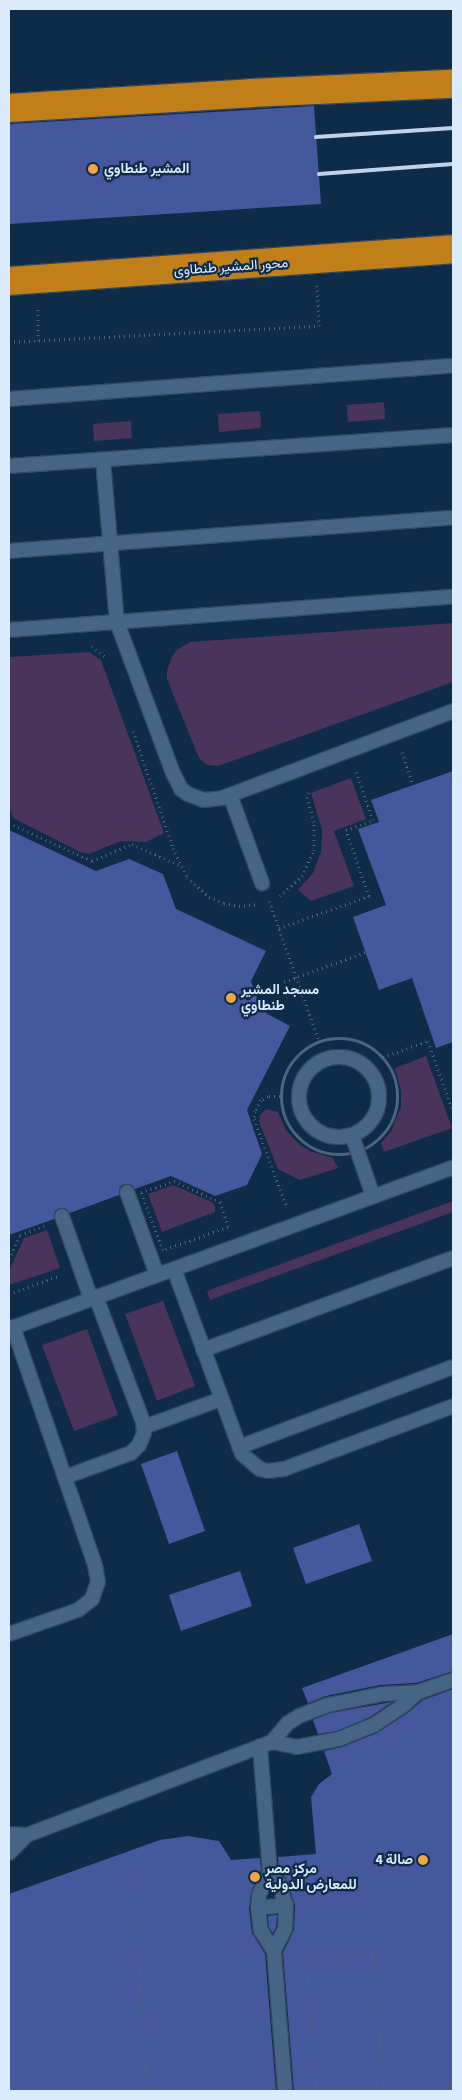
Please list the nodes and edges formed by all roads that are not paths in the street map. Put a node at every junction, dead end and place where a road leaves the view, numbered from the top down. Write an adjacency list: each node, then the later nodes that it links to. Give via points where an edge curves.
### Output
1 (453, 84): 2 (highway)
2 (9, 108)
3 (453, 249): 4 (highway, محور المشير طنطاوى)
4 (9, 281)
5 (453, 366): 6 (lane)
6 (9, 399)
7 (453, 435): 8 (lane)
8 (103, 460): 9 (lane); 11 (lane)
9 (9, 466)
10 (453, 518): 11 (lane)
11 (110, 543): 12 (lane); 14 (lane)
12 (9, 551)
13 (453, 597): 14 (lane)
14 (117, 622): 15 (lane); 17 (lane, via 181,789 196,798 213,800)
15 (9, 630)
16 (453, 711): 17 (lane)
17 (230, 795): 18 (lane)
18 (262, 883)
19 (352, 1135): 19 (lane, via 371,1121 376,1111 379,1100 376,1083 358,1062 347,1058 325,1060 315,1065 301,1084 299,1106 310,1126 320,1132 342,1137); 22 (lane)
20 (453, 1167): 22 (lane)
21 (127, 1192): 26 (lane)
22 (373, 1196): 25 (lane)
23 (62, 1216): 27 (lane)
24 (453, 1258): 29 (lane)
25 (174, 1268): 26 (lane); 29 (lane)
26 (157, 1274): 27 (lane)
27 (94, 1298): 28 (lane); 33 (lane)
28 (11, 1328): 35 (lane)
29 (203, 1350): 31 (lane)
30 (453, 1367): 34 (lane)
31 (221, 1399): 33 (lane); 34 (lane)
32 (453, 1406): 34 (lane, via 276,1471 253,1465)
33 (144, 1428): 35 (lane, via 142,1439 131,1453)
34 (239, 1447)
35 (65, 1477): 36 (lane, via 98,1574 96,1591 92,1599 78,1610)
36 (9, 1634)
37 (453, 1680): 38 (lane)
38 (418, 1692): 39 (lane, via 382,1694 328,1705 288,1722); 39 (lane, via 374,1725 339,1739 297,1747)
39 (266, 1744): 41 (lane); 43 (lane)
40 (9, 1834): 41 (lane)
41 (27, 1835): 42 (lane)
42 (9, 1853)
43 (270, 1872): 44 (lane, via 278,1882); 45 (lane, via 259,1895)
44 (286, 1905): 45 (lane); 46 (lane, via 285,1929)
45 (258, 1908): 46 (lane, via 262,1931)
46 (274, 1951): 47 (lane)
47 (285, 2091)

